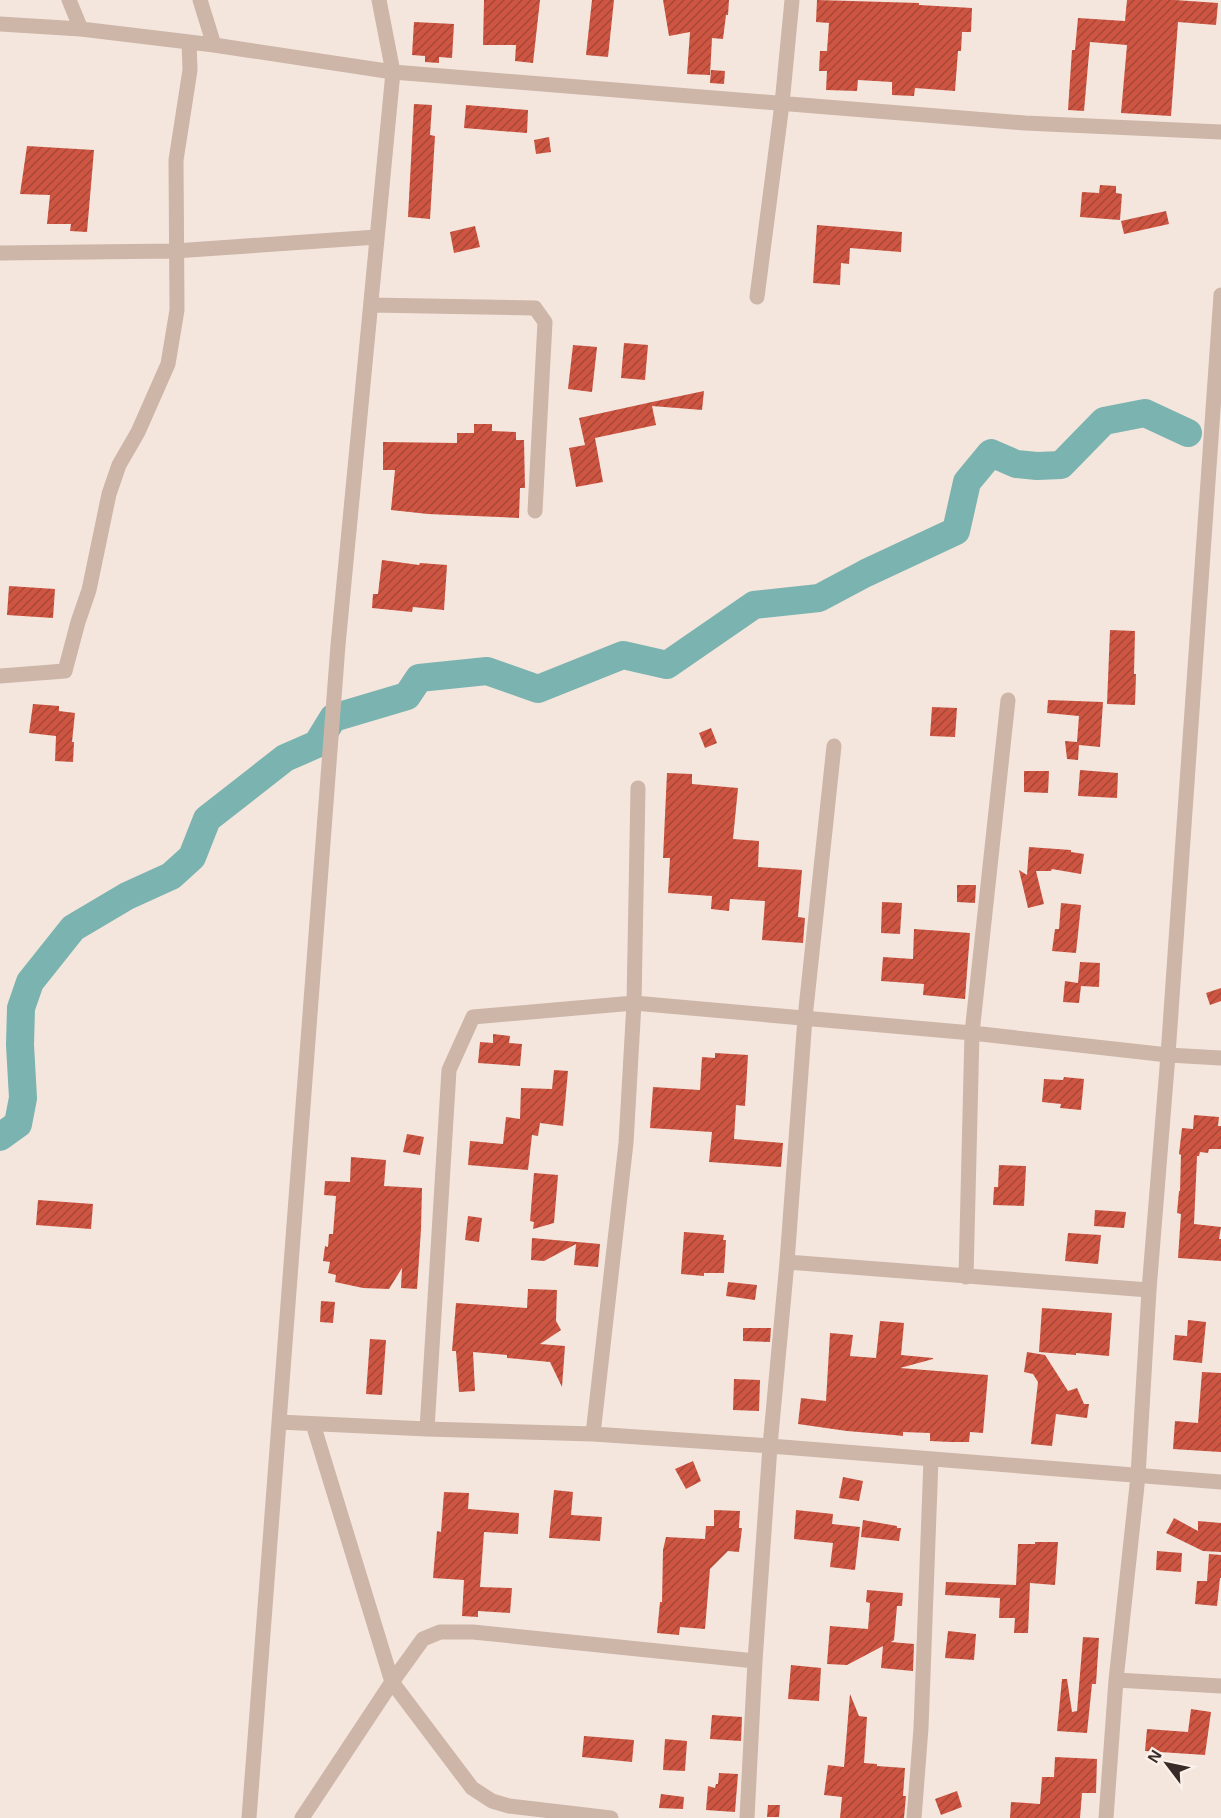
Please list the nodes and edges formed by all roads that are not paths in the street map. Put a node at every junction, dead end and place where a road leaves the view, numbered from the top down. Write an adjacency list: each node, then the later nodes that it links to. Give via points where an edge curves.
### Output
1 (69, 0): 6 (street)
2 (200, 0): 8 (street)
3 (379, 0): 9 (street)
4 (792, 0): 10 (street)
5 (0, 24): 6 (street)
6 (81, 29): 7 (street)
7 (189, 42): 8 (street); 13 (street, via 190,70 176,160)
8 (214, 45): 9 (street)
9 (393, 72): 10 (street); 12 (street)
10 (782, 104): 11 (street, via 1025,123); 16 (street)
11 (1221, 132)
12 (377, 237): 13 (street); 17 (street)
13 (175, 251): 14 (street); 19 (street, via 177,310 168,364 109,494 89,590 65,671)
14 (0, 253)
15 (1221, 295): 26 (street)
16 (758, 297)
17 (370, 305): 18 (street, via 535,309 545,322); 31 (street, via 338,645)
18 (535, 511)
19 (0, 676)
20 (1008, 700): 25 (street)
21 (834, 746): 24 (street)
22 (638, 788): 23 (street)
23 (634, 1002): 24 (street); 33 (street, via 472,1017 449,1070); 34 (street, via 626,1143)
24 (805, 1018): 25 (street); 28 (street)
25 (972, 1033): 26 (street); 29 (street)
26 (1168, 1055): 27 (street); 30 (street)
27 (1221, 1058)
28 (787, 1262): 29 (street); 35 (street)
29 (966, 1277): 30 (street)
30 (1149, 1290): 37 (street)
31 (279, 1422): 32 (street); 43 (street)
32 (313, 1424): 33 (street); 41 (street)
33 (428, 1429): 34 (street)
34 (593, 1434): 35 (street)
35 (770, 1446): 36 (street); 39 (street)
36 (931, 1459): 37 (street); 47 (street)
37 (1138, 1476): 38 (street); 40 (street)
38 (1221, 1482)
39 (755, 1661): 41 (street, via 473,1632 440,1632 423,1639); 46 (street)
40 (1116, 1680): 42 (street); 48 (street)
41 (392, 1682): 44 (street); 45 (street, via 471,1788 509,1806)
42 (1221, 1686)
43 (249, 1818)
44 (302, 1818)
45 (611, 1818)
46 (747, 1818)
47 (914, 1818)
48 (1106, 1818)

